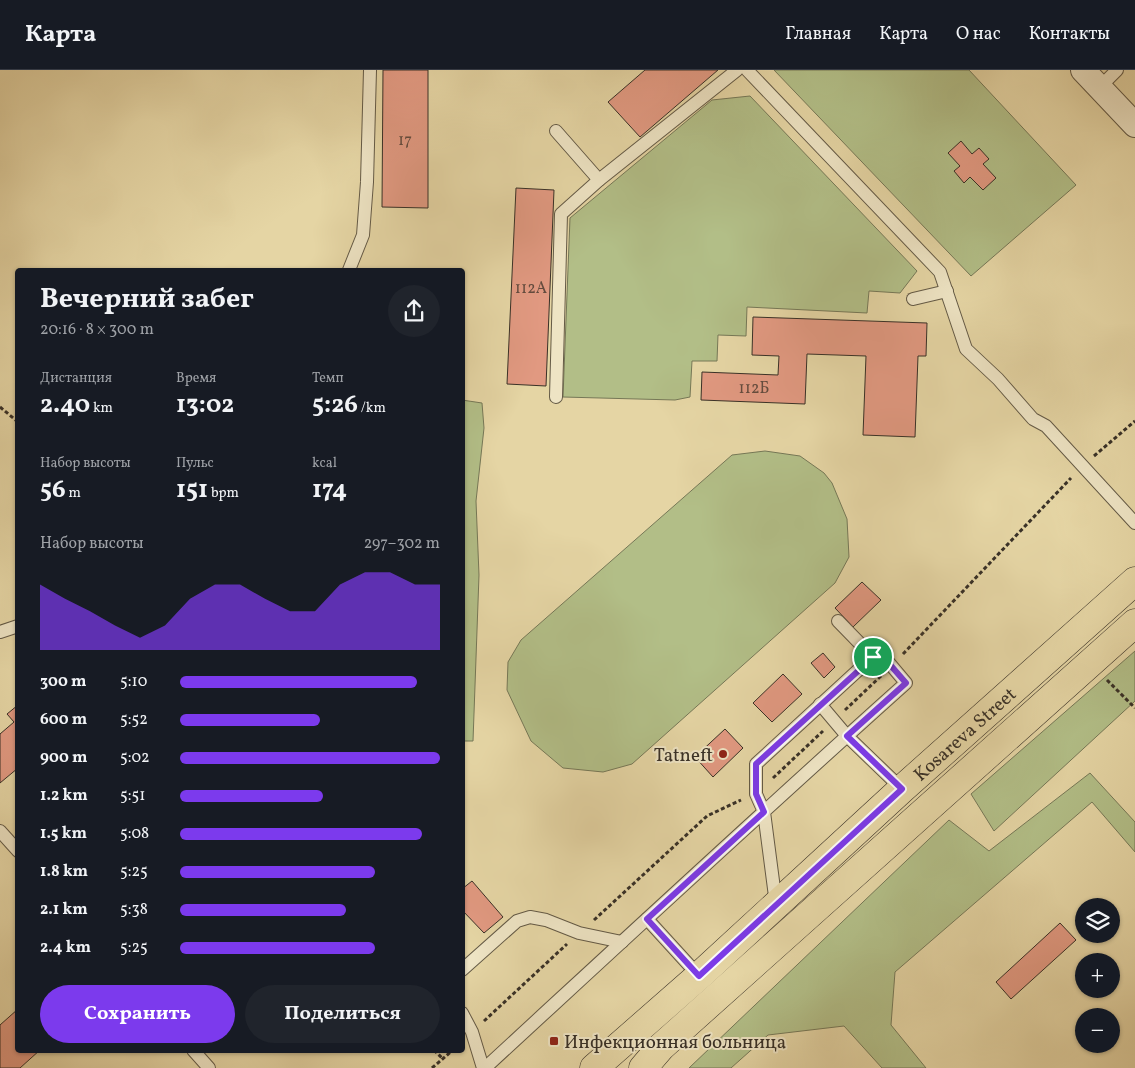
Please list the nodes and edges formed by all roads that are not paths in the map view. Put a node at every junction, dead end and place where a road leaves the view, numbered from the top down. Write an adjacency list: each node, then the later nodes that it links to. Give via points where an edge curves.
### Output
1 (370, 70): 10 (lane, via 368,182 363,235)
2 (737, 70): 9 (lane)
3 (746, 70): 11 (lane, via 940,272)
4 (1083, 70): 6 (street)
5 (1117, 70): 6 (lane)
6 (1099, 88): 7 (street)
7 (1135, 126)
8 (556, 131): 9 (lane)
9 (599, 180): 13 (lane, via 561,214)
10 (350, 268)
11 (946, 291): 12 (lane); 14 (lane, via 966,349 998,379 1033,420 1046,426)
12 (913, 299)
13 (556, 397)
14 (1135, 523)
15 (1135, 581): 23 (main road, Kosareva Street)
16 (838, 620): 20 (lane)
17 (1135, 623): 37 (main road, Kosareva Street, via 661,1047)
18 (15, 627): 19 (lane)
19 (0, 632)
20 (873, 657): 21 (lane); 22 (lane, via 879,652 906,683)
21 (820, 704): 22 (lane); 24 (lane, via 756,764 756,794)
22 (847, 736): 23 (lane); 24 (lane)
23 (902, 789): 27 (main road, Kosareva Street)
24 (764, 812): 27 (lane); 28 (lane)
25 (0, 831): 26 (lane)
26 (15, 848)
27 (776, 904): 31 (main road, Kosareva Street)
28 (647, 919): 29 (lane); 31 (lane)
29 (622, 942): 30 (lane, via 579,933 530,917 517,921); 35 (lane)
30 (465, 967)
31 (699, 976): 36 (main road, Kosareva Street)
32 (465, 1019): 35 (lane)
33 (196, 1053): 34 (lane)
34 (208, 1068)
35 (484, 1068)
36 (594, 1068)
37 (644, 1068)

